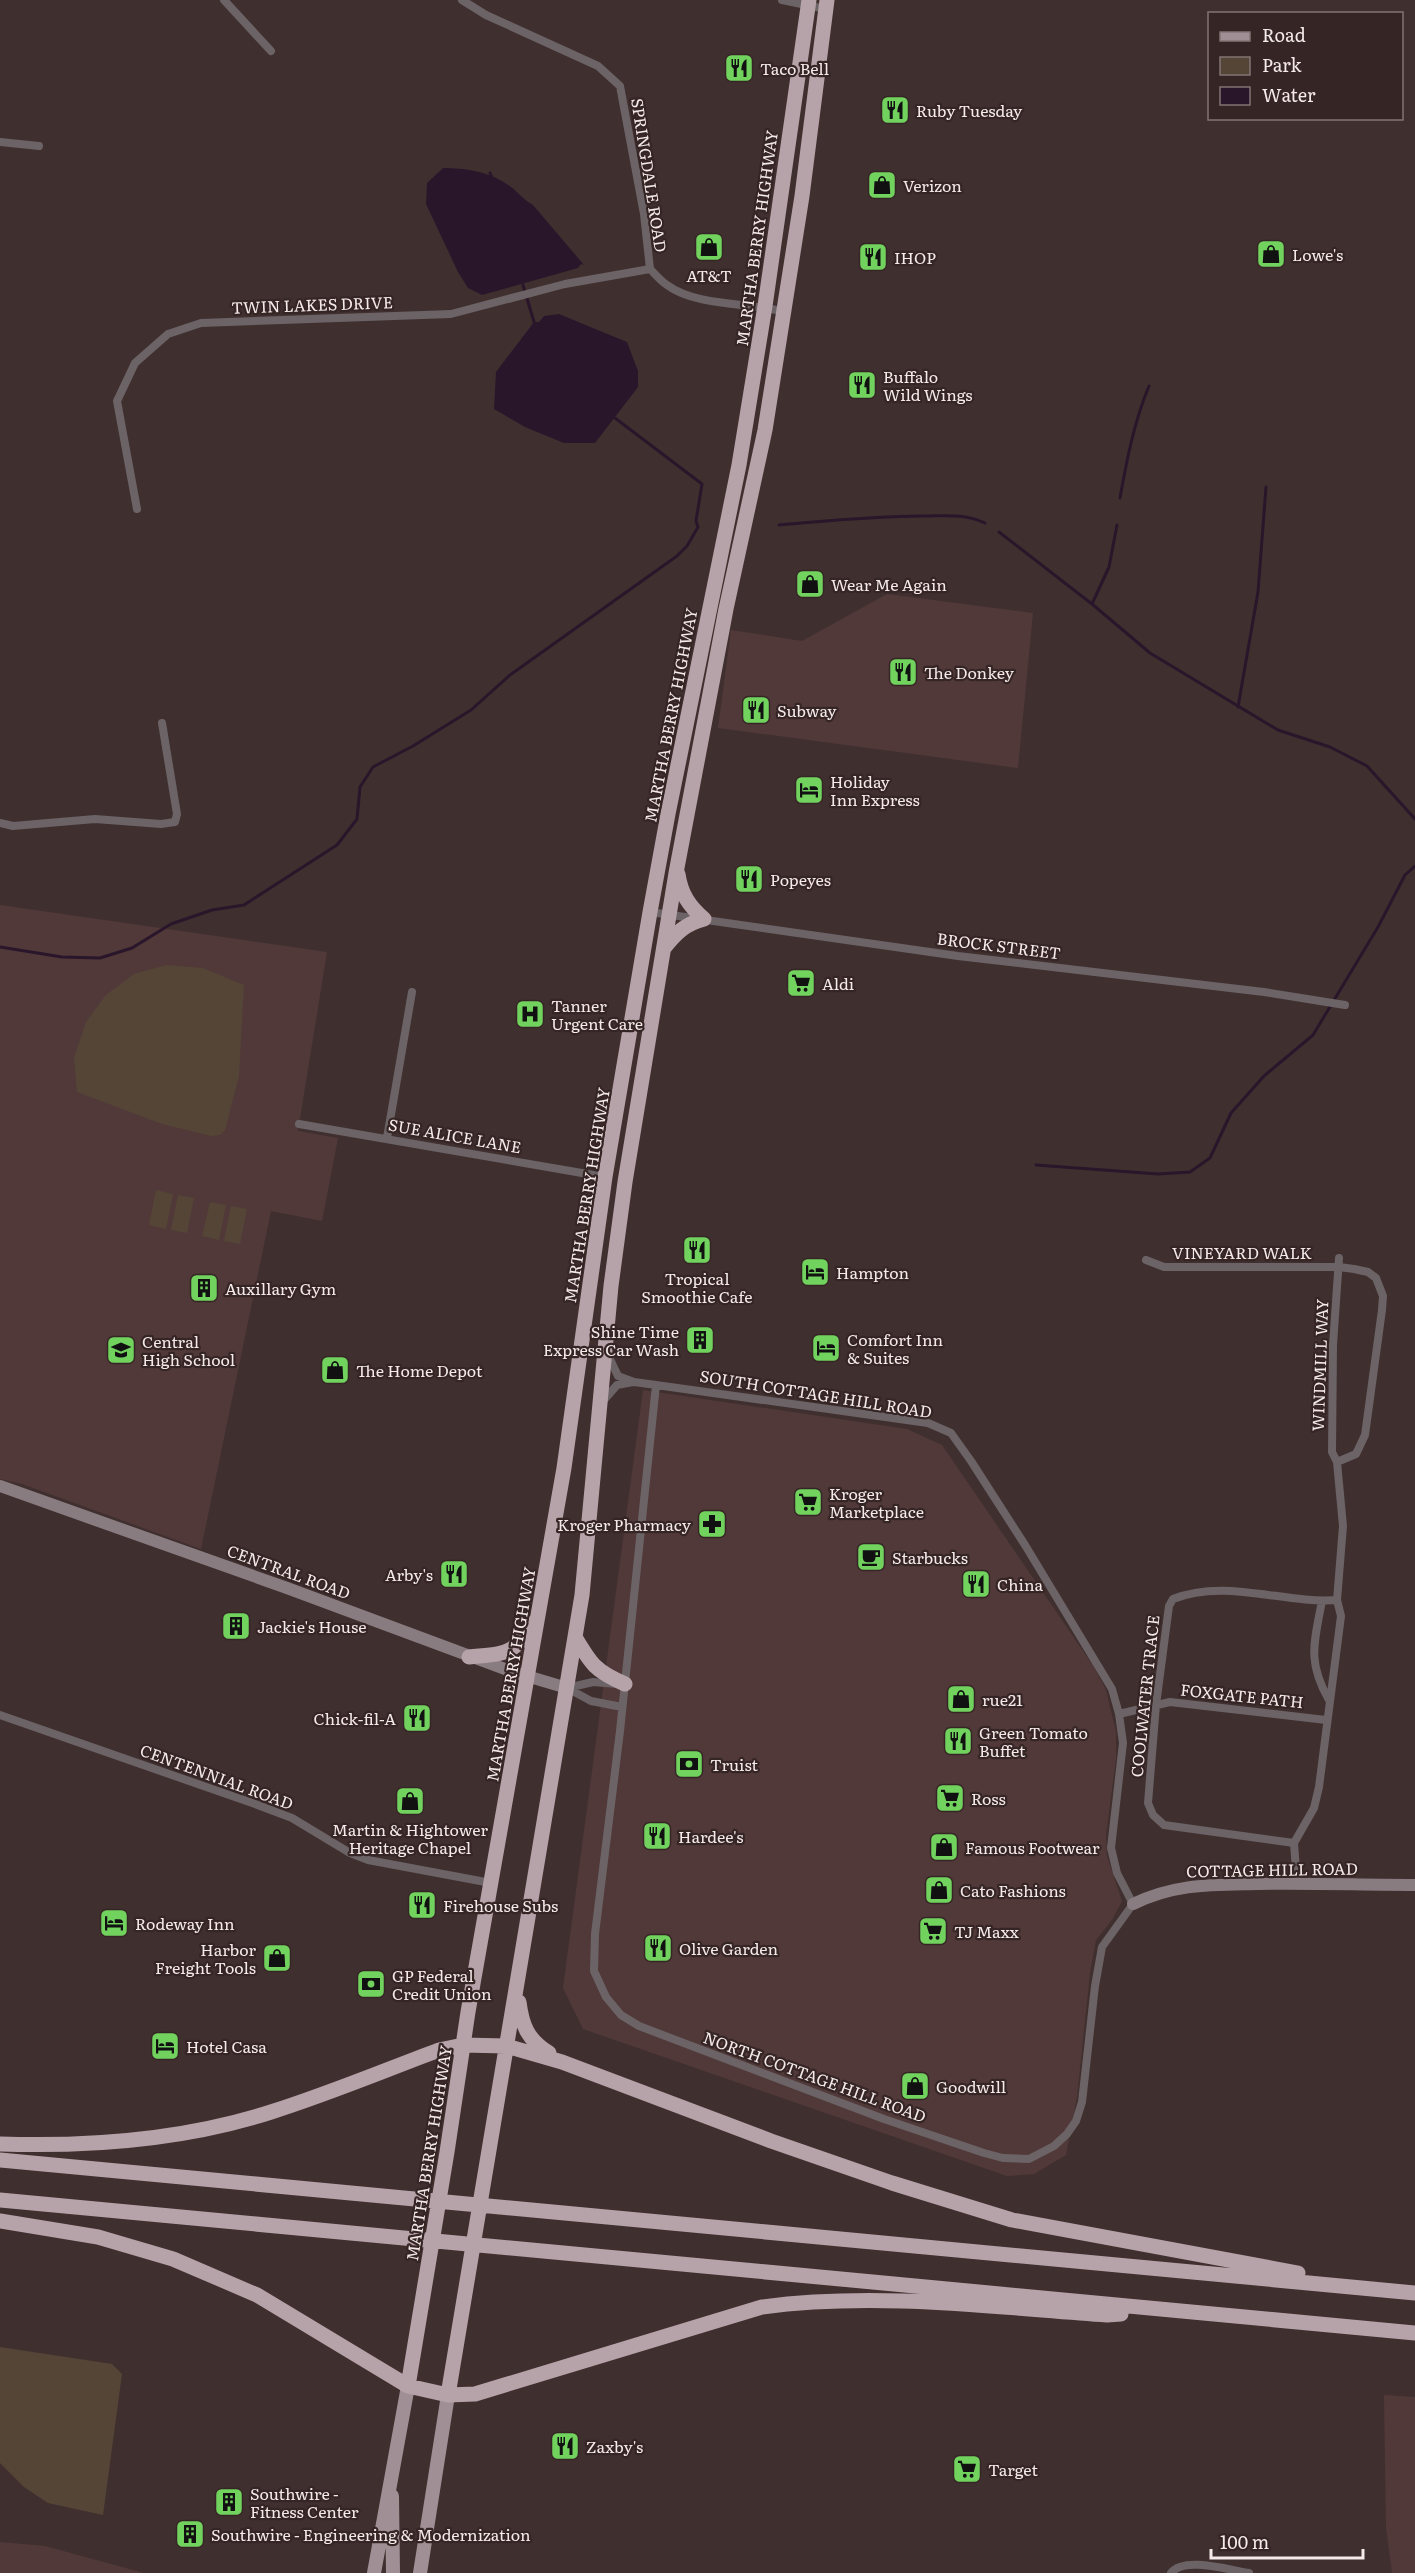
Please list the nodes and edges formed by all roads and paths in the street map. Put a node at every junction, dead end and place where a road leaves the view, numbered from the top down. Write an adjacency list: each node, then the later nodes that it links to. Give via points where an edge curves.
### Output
1 (224, 0): 6 (street)
2 (462, 0): 9 (street, SPRINGDALE ROAD, via 486,15 598,66 620,86)
3 (782, 0): 4 (street)
4 (808, 3): 5 (street); 10 (highway, MARTHA BERRY HIGHWAY)
5 (826, 5): 11 (highway)
6 (271, 51)
7 (0, 142): 8 (street)
8 (39, 146)
9 (650, 269): 10 (street, SPRINGDALE ROAD, via 668,286 691,296); 12 (street, TWIN LAKES DRIVE, via 565,284 451,314 201,323 168,334 135,363 117,401)
10 (765, 306): 11 (street, SPRINGDALE ROAD); 16 (highway, MARTHA BERRY HIGHWAY, via 739,465)
11 (785, 312): 15 (highway)
12 (137, 509)
13 (162, 723): 14 (street, via 177,814 175,822 95,819 13,826)
14 (0, 823)
15 (677, 868): 17 (highway); 18 (highway, via 685,898)
16 (650, 912): 17 (street, BROCK STREET); 24 (highway, MARTHA BERRY HIGHWAY)
17 (668, 914): 18 (street, BROCK STREET); 19 (highway)
18 (704, 919): 19 (highway, via 679,929); 21 (street, BROCK STREET)
19 (663, 950): 25 (highway)
20 (412, 993): 23 (street)
21 (1345, 1005)
22 (299, 1124): 23 (street, SUE ALICE LANE)
23 (387, 1138): 24 (street, SUE ALICE LANE)
24 (605, 1177): 25 (highway); 36 (highway, MARTHA BERRY HIGHWAY, via 564,1468)
25 (625, 1182): 28 (highway)
26 (1146, 1260): 27 (street, VINEYARD WALK, via 1164,1267)
27 (1339, 1262): 32 (street, WINDMILL WAY, via 1333,1345 1332,1452); 32 (street, via 1376,1278 1383,1296 1365,1435 1356,1454)
28 (605, 1348): 29 (street, via 618,1376); 31 (highway)
29 (634, 1382): 30 (street, SOUTH COTTAGE HILL ROAD); 31 (street, via 617,1385)
30 (656, 1385): 40 (street); 45 (street, SOUTH COTTAGE HILL ROAD, via 928,1423 951,1433 1098,1663 1112,1689)
31 (600, 1406): 37 (highway)
32 (1337, 1462): 34 (street, WINDMILL WAY, via 1343,1526)
33 (0, 1486): 38 (street, CENTRAL ROAD)
34 (1337, 1600): 35 (street, COOLWATER TRACE); 42 (street, WINDMILL WAY, via 1341,1616)
35 (1322, 1601): 42 (street, via 1313,1657 1317,1677); 43 (street, COOLWATER TRACE, via 1242,1591 1173,1599 1166,1623)
36 (538, 1617): 38 (highway, via 515,1649); 39 (highway, MARTHA BERRY HIGHWAY)
37 (575, 1637): 40 (highway, via 602,1674); 41 (highway)
38 (469, 1657): 39 (street, CENTRAL ROAD)
39 (528, 1678): 41 (street, CENTRAL ROAD); 49 (highway, MARTHA BERRY HIGHWAY)
40 (625, 1684): 41 (street, CENTRAL ROAD, via 593,1682); 44 (street)
41 (567, 1688): 44 (street, CENTRAL ROAD, via 591,1701); 53 (highway)
42 (1329, 1700): 47 (street, WINDMILL WAY)
43 (1156, 1705): 45 (street, FOXGATE PATH); 47 (street, FOXGATE PATH, via 1170,1702); 48 (street, COOLWATER TRACE, via 1148,1803 1153,1815 1164,1825)
44 (622, 1707): 52 (street, NORTH COTTAGE HILL ROAD, via 594,1971 606,1997 621,2015 639,2026 984,2153 1029,2158 1054,2146 1076,2121 1082,2102 1102,1947)
45 (1119, 1714): 52 (street, SOUTH COTTAGE HILL ROAD, via 1123,1743 1111,1848 1117,1873)
46 (0, 1715): 49 (street, CENTENNIAL ROAD, via 292,1818 368,1860)
47 (1326, 1720): 48 (street, WINDMILL WAY, via 1314,1808)
48 (1294, 1843): 50 (street)
49 (491, 1883): 54 (highway, MARTHA BERRY HIGHWAY)
50 (1297, 1883): 51 (street, COTTAGE HILL ROAD); 52 (street, COTTAGE HILL ROAD, via 1186,1886 1153,1894)
51 (1415, 1885)
52 (1133, 1904)
53 (517, 1987): 55 (highway); 56 (highway, via 526,2032 539,2048)
54 (463, 2045): 55 (highway); 57 (highway, via 439,2050 271,2112 201,2130 94,2144); 65 (highway, MARTHA BERRY HIGHWAY)
55 (506, 2046): 56 (highway); 66 (highway)
56 (562, 2062): 61 (highway, via 771,2141 1012,2220)
57 (0, 2144)
58 (0, 2160): 61 (highway)
59 (0, 2200): 63 (highway)
60 (0, 2221): 65 (highway, via 98,2237 194,2267 268,2301)
61 (1365, 2288): 62 (highway)
62 (1415, 2292)
63 (1167, 2310): 64 (highway); 66 (highway, via 1107,2315 915,2301 793,2302 762,2307 475,2394)
64 (1415, 2333)
65 (408, 2385): 66 (highway); 67 (main road, MARTHA BERRY HIGHWAY)
66 (448, 2395): 71 (main road)
67 (391, 2476): 69 (main road, MARTHA BERRY HIGHWAY); 70 (main road)
68 (1173, 2570): 72 (street, via 1187,2563)
69 (374, 2573)
70 (393, 2573)
71 (420, 2573)
72 (1249, 2573)

